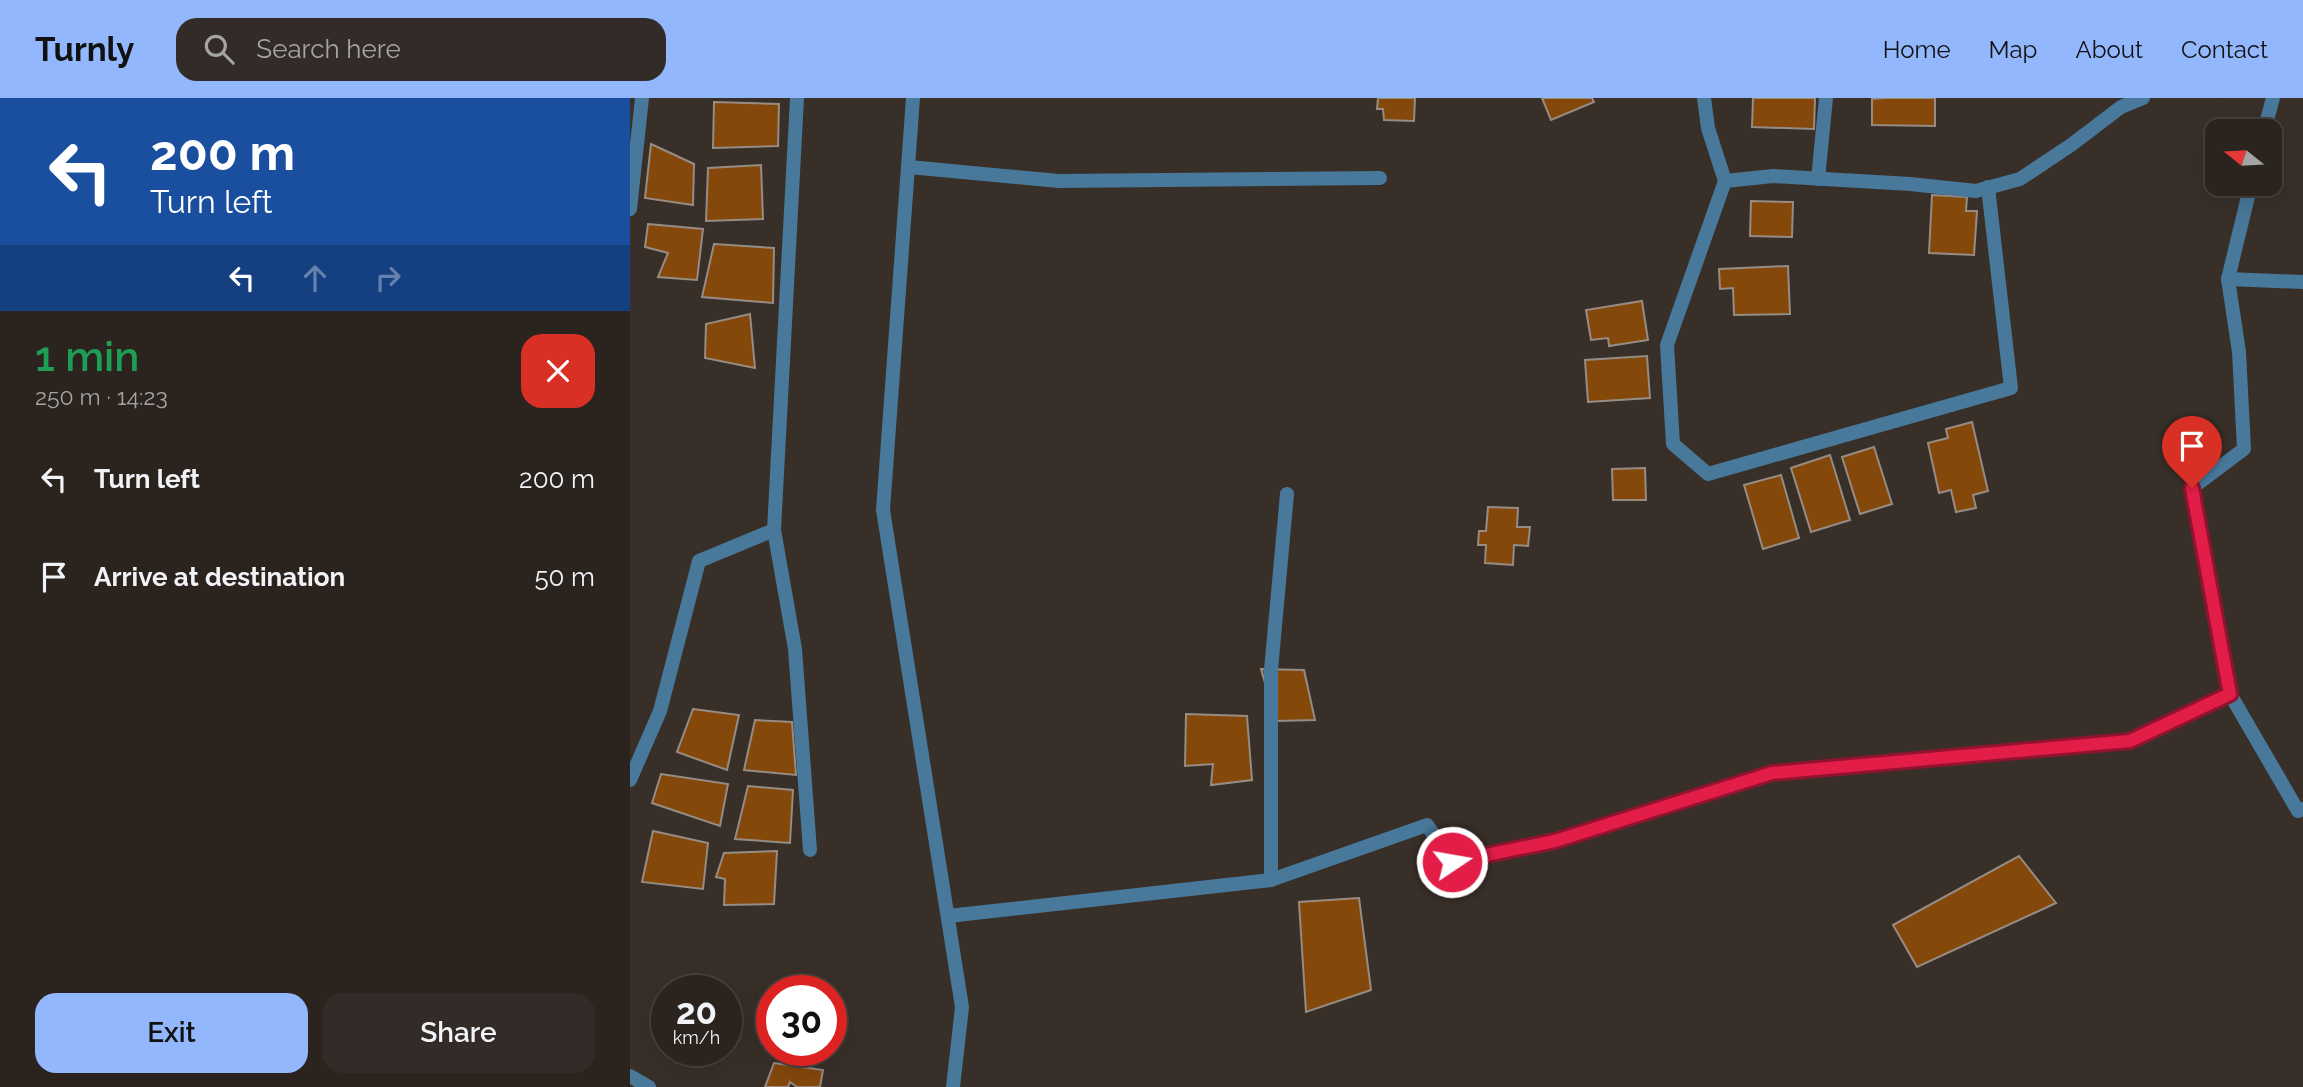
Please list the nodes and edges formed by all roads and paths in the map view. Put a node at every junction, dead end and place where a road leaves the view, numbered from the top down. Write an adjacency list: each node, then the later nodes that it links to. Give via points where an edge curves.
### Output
1 (642, 98): 17 (street)
2 (797, 98): 21 (street)
3 (913, 98): 11 (street)
4 (1704, 98): 14 (street)
5 (1826, 98): 13 (street)
6 (2110, 98): 9 (street)
7 (2143, 98): 9 (street)
8 (2273, 98): 10 (street)
9 (2108, 116): 15 (street, via 2020,179)
10 (2267, 119)
11 (909, 167): 12 (street, via 1059,181); 27 (street, via 883,510)
12 (1380, 178)
13 (1818, 178): 14 (street); 15 (street, via 1976,191)
14 (1725, 181): 15 (street, via 1667,345 1673,444 1708,474 2011,388)
15 (1988, 187)
16 (2248, 196): 18 (street)
17 (630, 209)
18 (2228, 279): 19 (street); 22 (street, via 2239,352 2244,449 2192,488)
19 (2303, 282)
20 (1287, 495): 26 (street, via 1271,670)
21 (774, 530): 23 (street, via 699,561 660,711); 25 (street, via 795,649)
22 (2230, 694): 24 (street, via 2298,810); 26 (street, via 2130,741 1772,773 1555,841 1452,862 1427,825)
23 (630, 780)
24 (2303, 809)
25 (810, 850)
26 (1271, 880): 27 (street)
27 (948, 916): 30 (street, via 962,1007)
28 (630, 1076): 29 (street)
29 (649, 1087)
30 (953, 1087)

